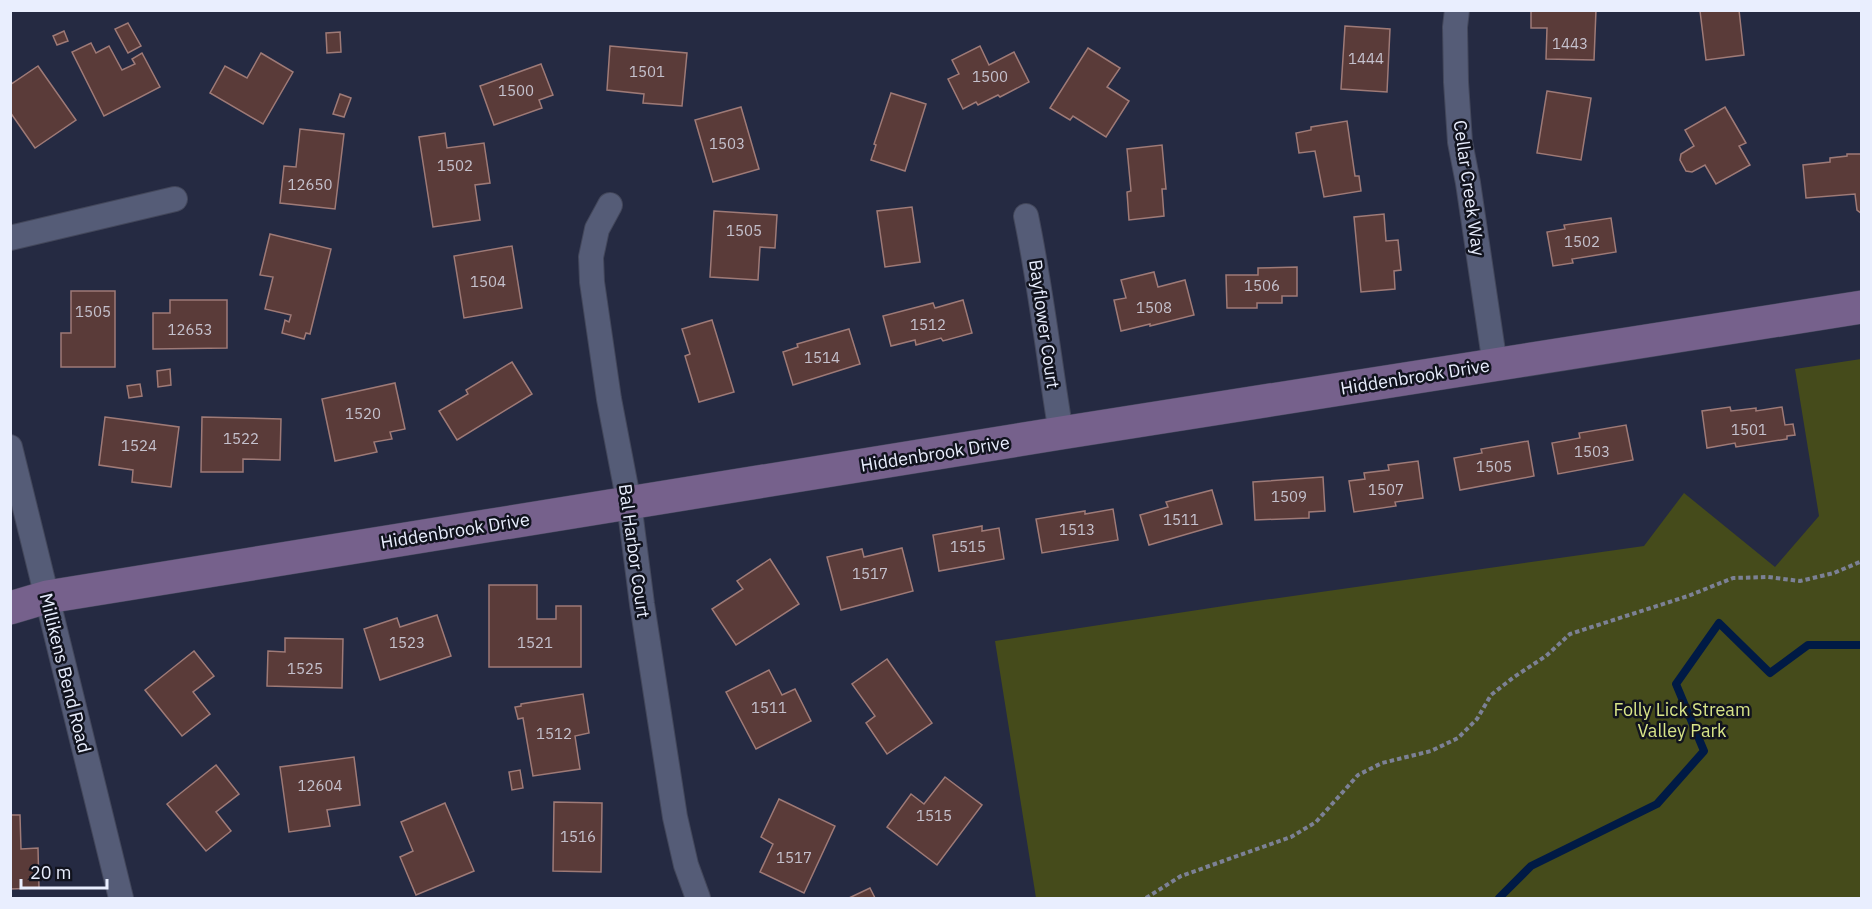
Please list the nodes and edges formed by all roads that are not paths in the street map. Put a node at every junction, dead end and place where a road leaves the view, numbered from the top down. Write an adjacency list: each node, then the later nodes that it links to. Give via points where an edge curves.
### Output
1 (1457, 10): 7 (street, Cellar Creek Way, via 1460,142)
2 (175, 199): 5 (street)
3 (610, 205): 10 (street, Bal Harbor Court, via 597,229 591,257 592,282)
4 (1026, 216): 8 (street, Bayflower Court)
5 (10, 238)
6 (1862, 307): 7 (street, Hiddenbrook Drive)
7 (1495, 365): 8 (street, Hiddenbrook Drive)
8 (1061, 434): 10 (street, Hiddenbrook Drive)
9 (10, 447): 11 (street, Millikens Bend Road)
10 (629, 503): 11 (street, Hiddenbrook Drive); 14 (street, Bal Harbor Court, via 675,817)
11 (47, 597): 12 (street, Hiddenbrook Drive); 13 (street, Millikens Bend Road)
12 (10, 608)
13 (121, 898)
14 (698, 898)

